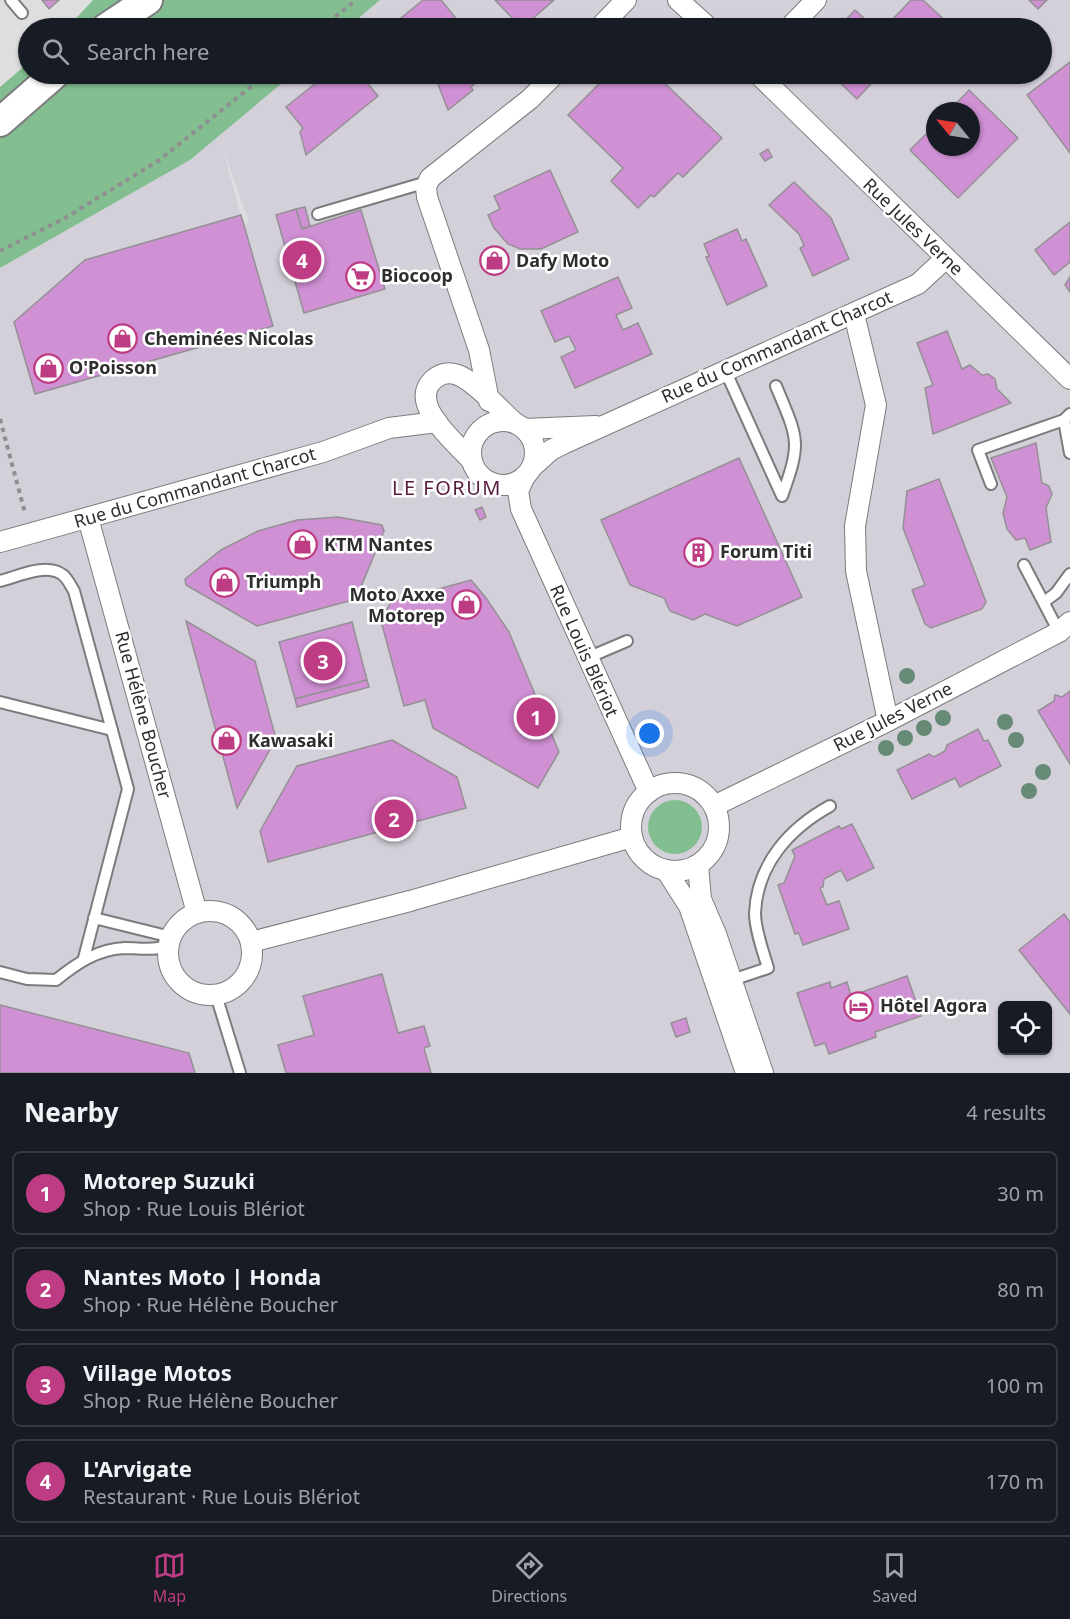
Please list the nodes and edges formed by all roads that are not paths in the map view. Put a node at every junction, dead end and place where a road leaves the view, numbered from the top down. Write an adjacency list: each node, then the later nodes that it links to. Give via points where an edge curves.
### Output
1 (11, 0): 6 (lane)
2 (148, 0): 7 (street)
3 (626, 0): 8 (street)
4 (678, 0): 9 (street)
5 (816, 0): 10 (street)
6 (21, 13)
7 (121, 18)
8 (609, 18)
9 (698, 18)
10 (799, 18)
11 (44, 84): 14 (street)
12 (545, 84): 15 (street)
13 (768, 84): 17 (street, Rue Jules Verne)
14 (0, 122)
15 (427, 182): 16 (lane); 19 (street, via 426,197)
16 (318, 214)
17 (946, 258): 18 (street, Rue du Commandant Charcot, via 918,284); 22 (street, Rue Jules Verne)
18 (854, 314): 20 (street, Rue du Commandant Charcot); 47 (street, via 876,405 855,526 856,571)
19 (480, 350): 21 (street); 25 (street)
20 (725, 370): 23 (lane, via 782,496 796,459 796,434); 29 (street, Rue du Commandant Charcot)
21 (451, 373): 24 (street, Rue du Commandant Charcot, via 435,378); 25 (street, via 467,380)
22 (1069, 377)
23 (776, 386)
24 (426, 392): 27 (street, via 427,408); 30 (street, Rue du Commandant Charcot, via 410,414)
25 (489, 400): 28 (street)
26 (1067, 417): 31 (lane); 35 (lane, via 978,450)
27 (437, 422): 30 (street, Rue du Commandant Charcot); 32 (street)
28 (519, 426): 29 (street, Rue du Commandant Charcot); 32 (street, via 501,421 482,429 472,447); 33 (street, via 534,447)
29 (602, 426): 33 (street, Rue du Commandant Charcot, via 551,450)
30 (389, 428): 37 (street, Rue du Commandant Charcot, via 323,452)
31 (1070, 453)
32 (472, 461): 34 (street, via 483,478)
33 (528, 472): 34 (street, via 511,483); 36 (street, Rue Louis Blériot, via 518,491)
34 (496, 484): 36 (street, Rue Louis Blériot, via 505,498)
35 (991, 484)
36 (521, 509): 45 (street, Rue Louis Blériot)
37 (88, 518): 38 (street, Rue du Commandant Charcot); 55 (street, Rue Hélène Boucher)
38 (0, 542)
39 (1024, 565): 42 (lane)
40 (1070, 574): 42 (lane)
41 (0, 581): 48 (lane, via 40,570 63,575 74,591)
42 (1044, 602): 43 (lane)
43 (1064, 627): 47 (street, Rue Jules Verne)
44 (627, 641): 45 (lane)
45 (586, 658): 49 (street, Rue Louis Blériot)
46 (0, 702): 48 (lane)
47 (888, 721): 50 (street, Rue Jules Verne)
48 (112, 730): 56 (lane, via 128,789)
49 (649, 792): 50 (street, via 659,786 682,784 704,793); 52 (street, via 633,812)
50 (714, 806): 53 (street, via 719,820 718,836 712,850)
51 (830, 806): 61 (lane, via 790,833 761,882 755,914 768,968)
52 (632, 837): 54 (street, via 644,859); 58 (street)
53 (698, 865): 54 (street); 61 (street, via 700,899)
54 (666, 870): 64 (street, via 689,906)
55 (197, 913): 57 (street, via 181,922); 58 (street, via 212,910 233,917)
56 (94, 918): 57 (lane); 59 (lane)
57 (169, 941): 59 (lane, via 158,950 122,948); 62 (street, via 171,969 180,983 200,994)
58 (251, 942): 62 (street, via 250,965 243,979 231,990)
59 (84, 958): 60 (lane, via 56,980 27,979)
60 (0, 972)
61 (732, 980): 65 (street)
62 (216, 995): 63 (lane)
63 (240, 1073)
64 (746, 1073)
65 (763, 1073)

